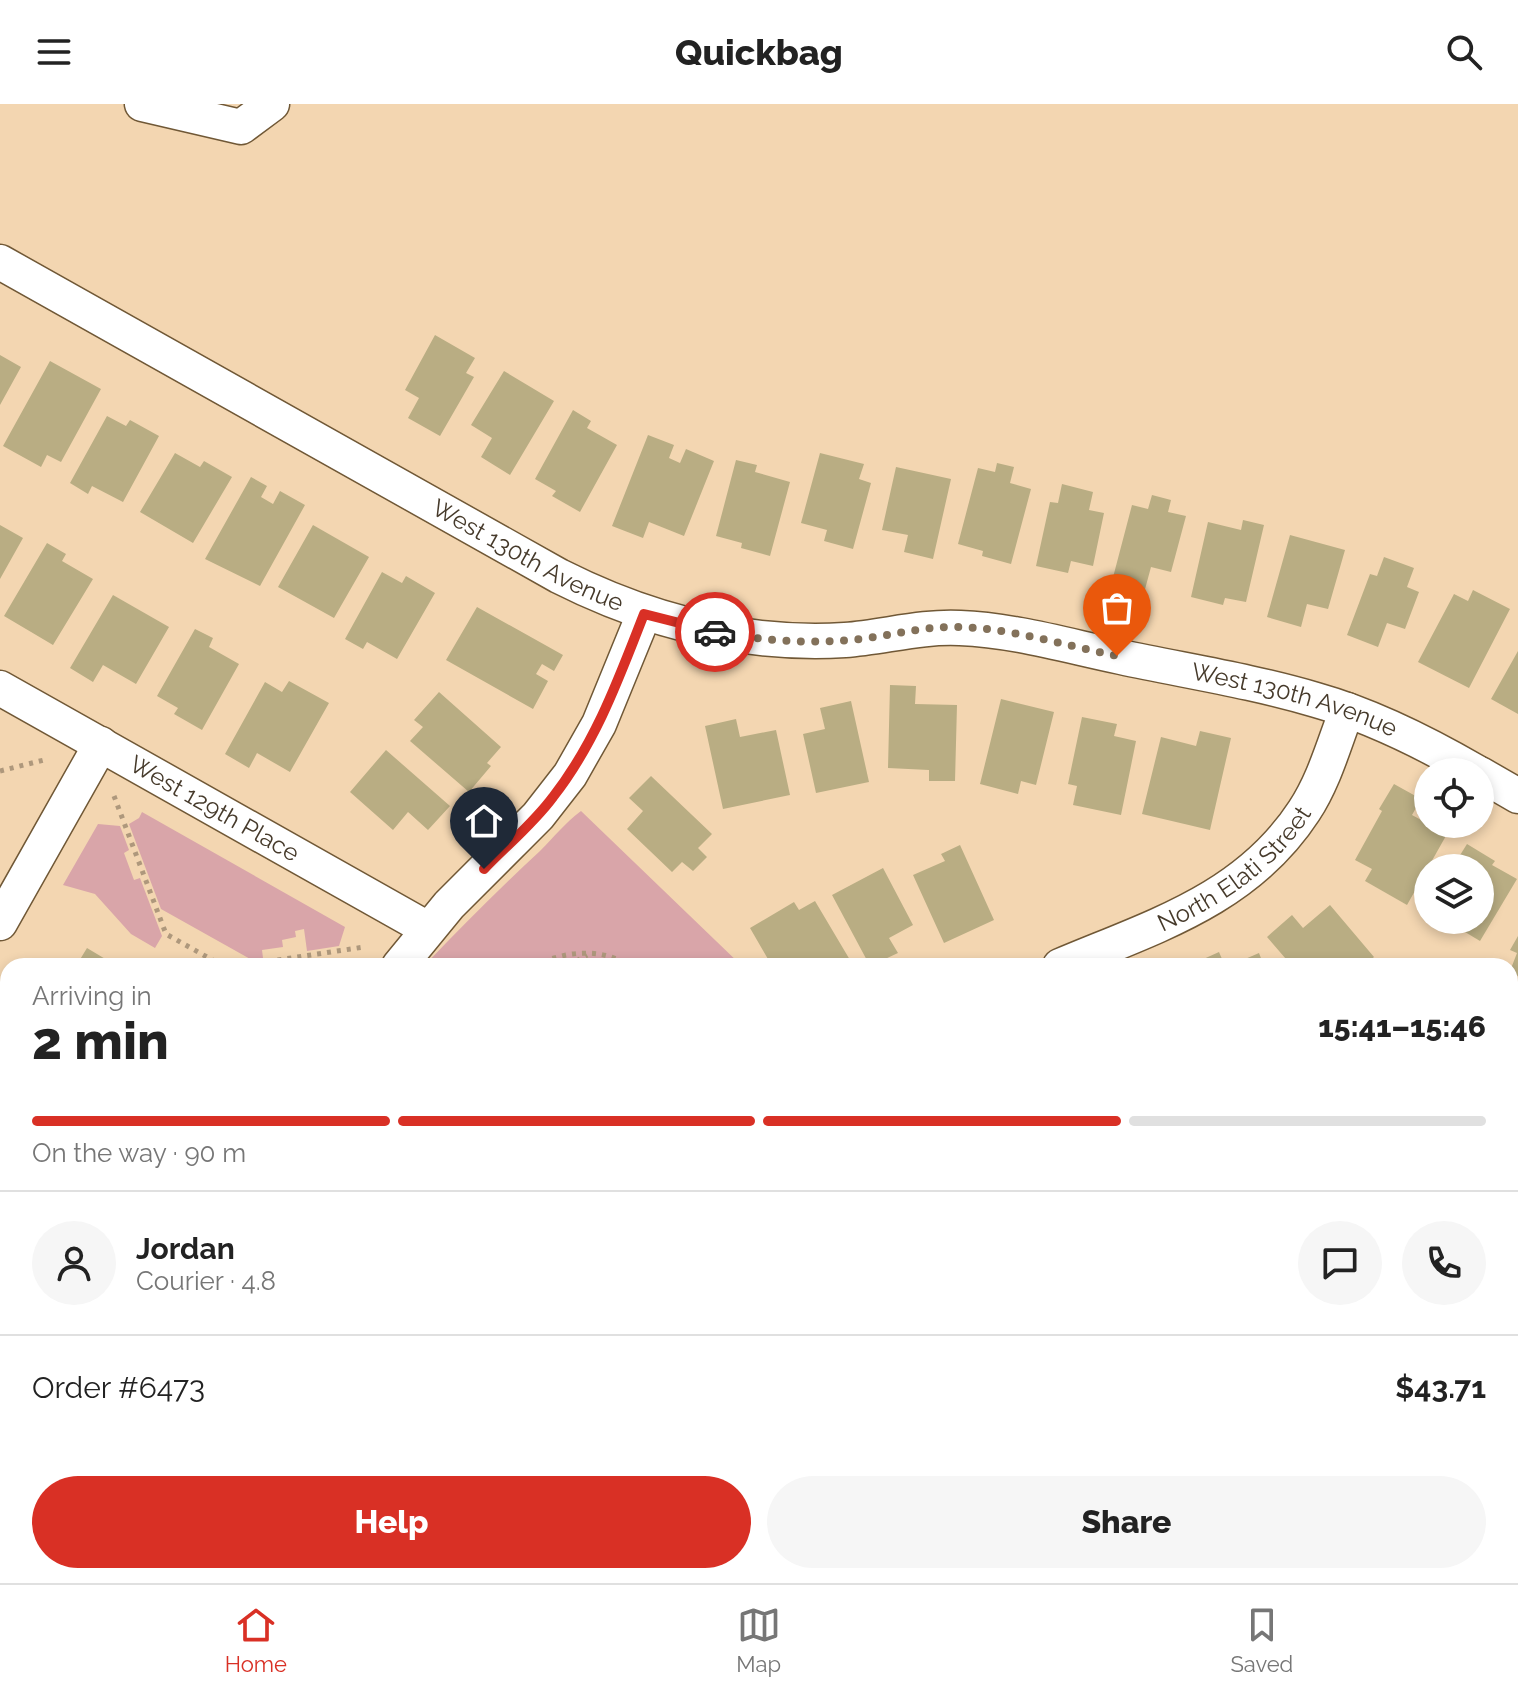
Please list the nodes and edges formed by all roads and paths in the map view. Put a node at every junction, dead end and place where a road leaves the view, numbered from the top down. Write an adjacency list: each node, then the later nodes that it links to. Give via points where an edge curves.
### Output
1 (142, 104): 2 (street, via 241,127)
2 (272, 104)
3 (0, 262): 4 (street, West 130th Avenue, via 559,576)
4 (644, 614): 6 (street, West 130th Avenue, via 768,639 844,640 933,628 999,631 1264,687); 15 (street, via 599,724 570,775 538,816)
5 (0, 688): 7 (street, West 129th Place)
6 (1347, 710): 8 (street, West 130th Avenue); 24 (street, North Elati Street, via 1304,810 1261,863 1210,900)
7 (101, 744): 14 (street); 15 (street, West 129th Place)
8 (1450, 758)
9 (48, 759): 10 (path)
10 (0, 771)
11 (1494, 782): 13 (street, West 130th Avenue)
12 (114, 796): 18 (path, via 166,934)
13 (1518, 796)
14 (0, 923)
15 (428, 929): 20 (street)
16 (364, 947): 19 (path)
17 (588, 955): 21 (path); 22 (path); 23 (path)
18 (209, 958)
19 (291, 958)
20 (405, 958)
21 (551, 958)
22 (583, 958)
23 (614, 958)
24 (1078, 958)

